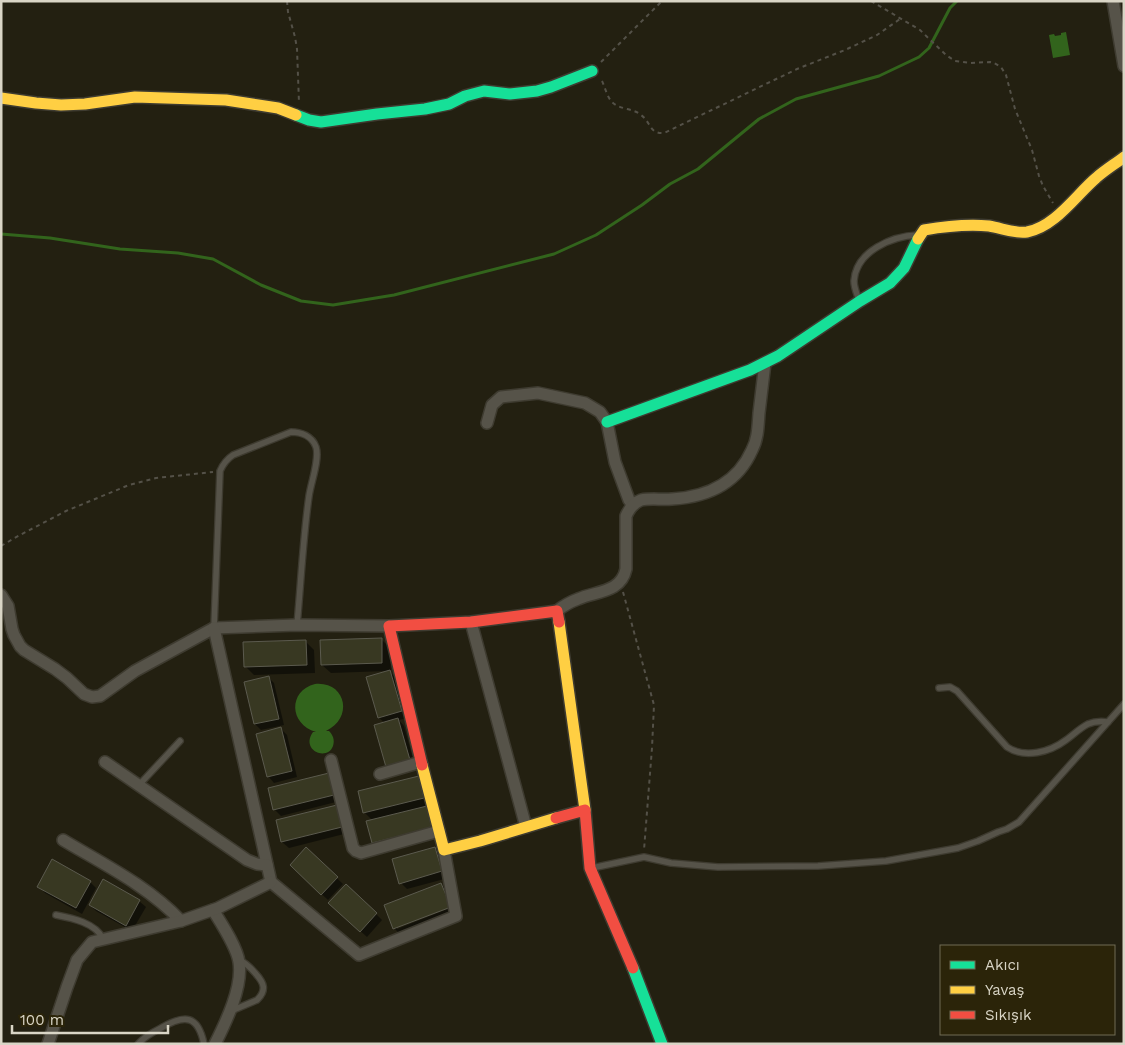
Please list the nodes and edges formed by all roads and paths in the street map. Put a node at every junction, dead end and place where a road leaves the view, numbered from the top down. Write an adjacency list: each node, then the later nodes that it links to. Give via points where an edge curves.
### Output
1 (287, 1): 10 (path, via 297,49)
2 (662, 1): 8 (path)
3 (871, 1): 5 (path)
4 (1114, 1): 6 (street)
5 (900, 19): 8 (path, via 877,35 797,69 664,133 653,130 641,114 611,101 600,78); 12 (path, via 926,35 950,58 970,64 994,62 1004,70 1039,176)
6 (1121, 34): 7 (street)
7 (1124, 66)
8 (592, 71): 10 (street, via 537,91 510,94 484,91 425,109 321,122)
9 (1, 98): 10 (street, via 69,105 135,97 226,100 278,108)
10 (298, 115)
11 (1124, 157): 12 (street)
12 (1059, 213): 13 (street, via 1030,232 982,226 944,226 924,230)
13 (920, 235): 14 (street, via 898,276); 14 (lane, via 890,241 866,257 855,276)
14 (860, 300): 15 (street)
15 (764, 363): 16 (street); 19 (street, via 756,440 750,456 735,476 702,494 644,500)
16 (607, 422): 17 (street, via 600,412 584,403 538,393 501,397 492,405); 19 (street, via 614,462)
17 (487, 423)
18 (220, 471): 20 (path, via 143,481 66,511); 25 (lane, via 233,455 291,432 306,435 316,447); 27 (lane)
19 (633, 505): 21 (street, via 626,516 626,569)
20 (1, 546)
21 (620, 582): 23 (street, via 611,590 571,601); 42 (path, via 654,705)
22 (1, 595): 27 (street, via 8,606 12,629 20,646 92,697 100,696 135,671)
23 (557, 611): 24 (street); 37 (street)
24 (471, 622): 26 (street); 38 (street)
25 (296, 625): 26 (street); 27 (street)
26 (389, 626): 34 (street)
27 (214, 628): 43 (street)
28 (939, 688): 30 (lane, via 950,687 957,691 1007,747 1018,752 1045,750 1060,744 1089,723)
29 (1124, 704): 30 (lane)
30 (1108, 722): 42 (lane, via 1019,822 958,848 886,861 818,866 718,867)
31 (180, 741): 36 (lane)
32 (331, 760): 39 (street, via 346,825 356,851 361,853)
33 (106, 762): 36 (street)
34 (421, 762): 35 (street); 39 (street)
35 (380, 774)
36 (138, 785): 43 (street, via 247,860)
37 (585, 810): 38 (street); 44 (street)
38 (526, 827): 41 (street)
39 (439, 831): 41 (street)
40 (62, 840): 48 (street, via 143,888)
41 (444, 850): 45 (street, via 456,916 359,955)
42 (644, 857): 44 (lane)
43 (267, 865): 45 (street)
44 (590, 868): 56 (street)
45 (271, 882): 46 (street)
46 (213, 910): 48 (street); 50 (street, via 229,935)
47 (56, 915): 49 (lane, via 92,928)
48 (181, 921): 49 (street)
49 (103, 939): 52 (street, via 92,942 77,960)
50 (239, 960): 51 (street, via 240,980); 51 (lane, via 253,970 262,981 263,989 257,1000)
51 (230, 1011): 55 (street)
52 (48, 1044)
53 (138, 1044): 54 (lane, via 152,1032 183,1018 196,1024)
54 (204, 1044)
55 (215, 1044)
56 (662, 1044)

